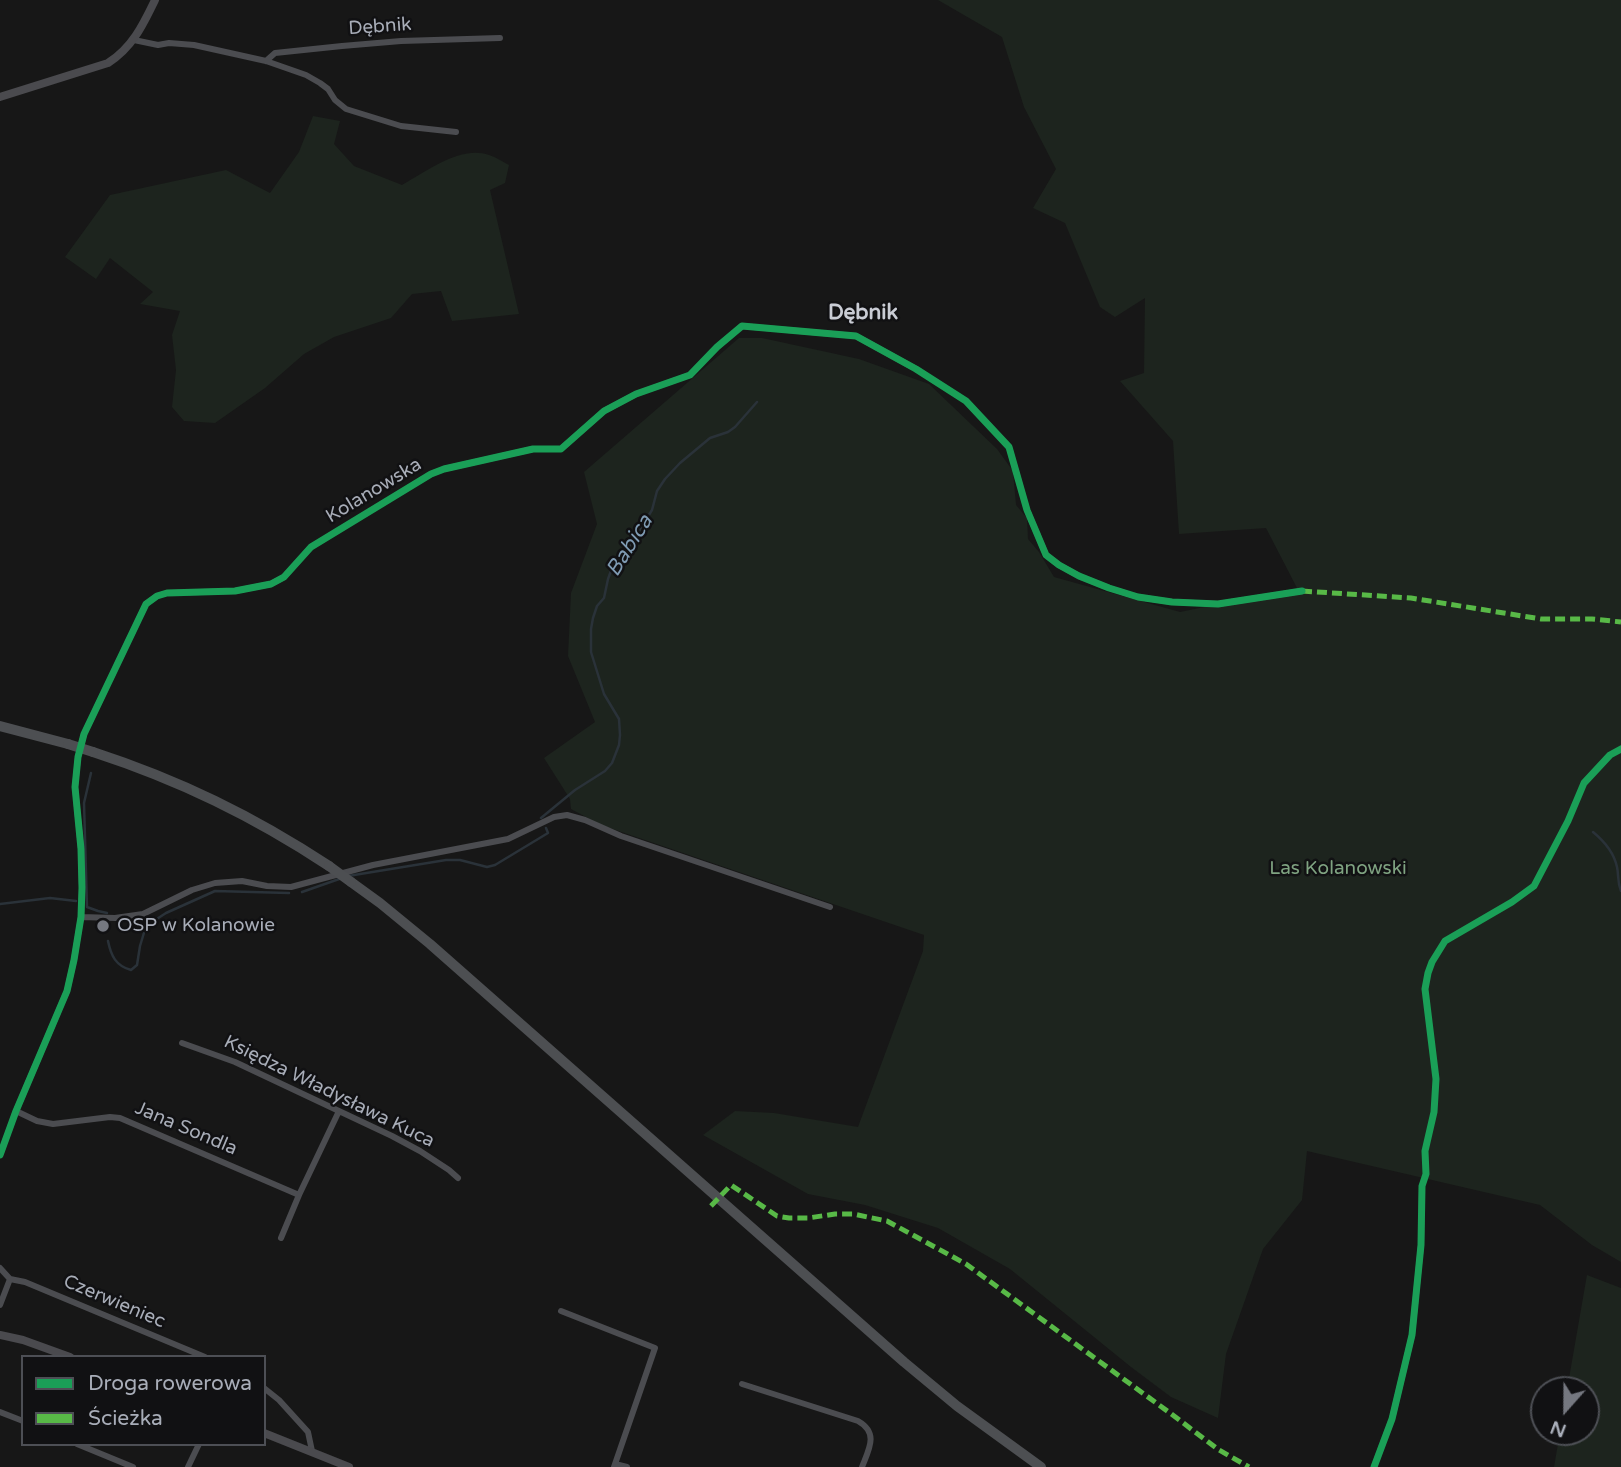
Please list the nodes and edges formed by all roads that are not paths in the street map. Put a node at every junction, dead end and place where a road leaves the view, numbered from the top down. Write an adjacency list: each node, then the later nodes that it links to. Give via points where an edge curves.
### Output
1 (155, 0): 3 (street)
2 (500, 38): 4 (street, Dębnik, via 342,46 275,53)
3 (134, 40): 4 (street, via 194,45); 5 (street, via 108,63)
4 (266, 61): 6 (street, via 320,83 346,108 401,126)
5 (0, 97)
6 (456, 131)
7 (1302, 591): 10 (street, Kolanowska, via 1218,604 1184,603 1138,597 1079,576 1046,555 1009,447 966,401 856,336 743,327 716,347 691,375 604,411 561,449 533,449 431,474 311,547 284,577 271,584 235,591 167,593 146,604 78,757 75,787)
8 (0, 726): 40 (main road, bridge, via 161,776 234,810 329,866 430,944 904,1362)
9 (830, 906): 10 (street, via 567,815 509,839 373,865 291,887 215,883 143,914)
10 (81, 917): 12 (street, Kolanowska, via 67,991)
11 (182, 1043): 13 (street, Księdza Władysława Kuca, via 235,1062)
12 (16, 1111): 14 (street, Kolanowska); 17 (street, Jana Sondla, via 53,1124 120,1118)
13 (339, 1111): 15 (street, Księdza Władysława Kuca, via 420,1151); 17 (street)
14 (0, 1155)
15 (458, 1178)
16 (1422, 1186): 41 (street, via 1412,1335 1392,1419)
17 (299, 1195): 18 (street)
18 (281, 1238)
19 (0, 1268): 20 (street)
20 (10, 1279): 21 (street); 25 (street, Czerwieniec)
21 (0, 1305)
22 (561, 1311): 34 (street, via 655,1348)
23 (0, 1335): 24 (street)
24 (64, 1355)
25 (200, 1355)
26 (742, 1384): 39 (street, via 866,1426 871,1434)
27 (266, 1390): 33 (street, via 308,1432)
28 (0, 1412): 29 (street)
29 (21, 1420)
30 (266, 1434): 33 (street)
31 (82, 1446): 35 (street)
32 (198, 1446): 36 (street)
33 (312, 1451): 37 (street)
34 (614, 1466): 38 (street)
35 (133, 1467)
36 (188, 1467)
37 (349, 1467)
38 (627, 1467)
39 (863, 1467)
40 (1041, 1467)
41 (1374, 1467)

